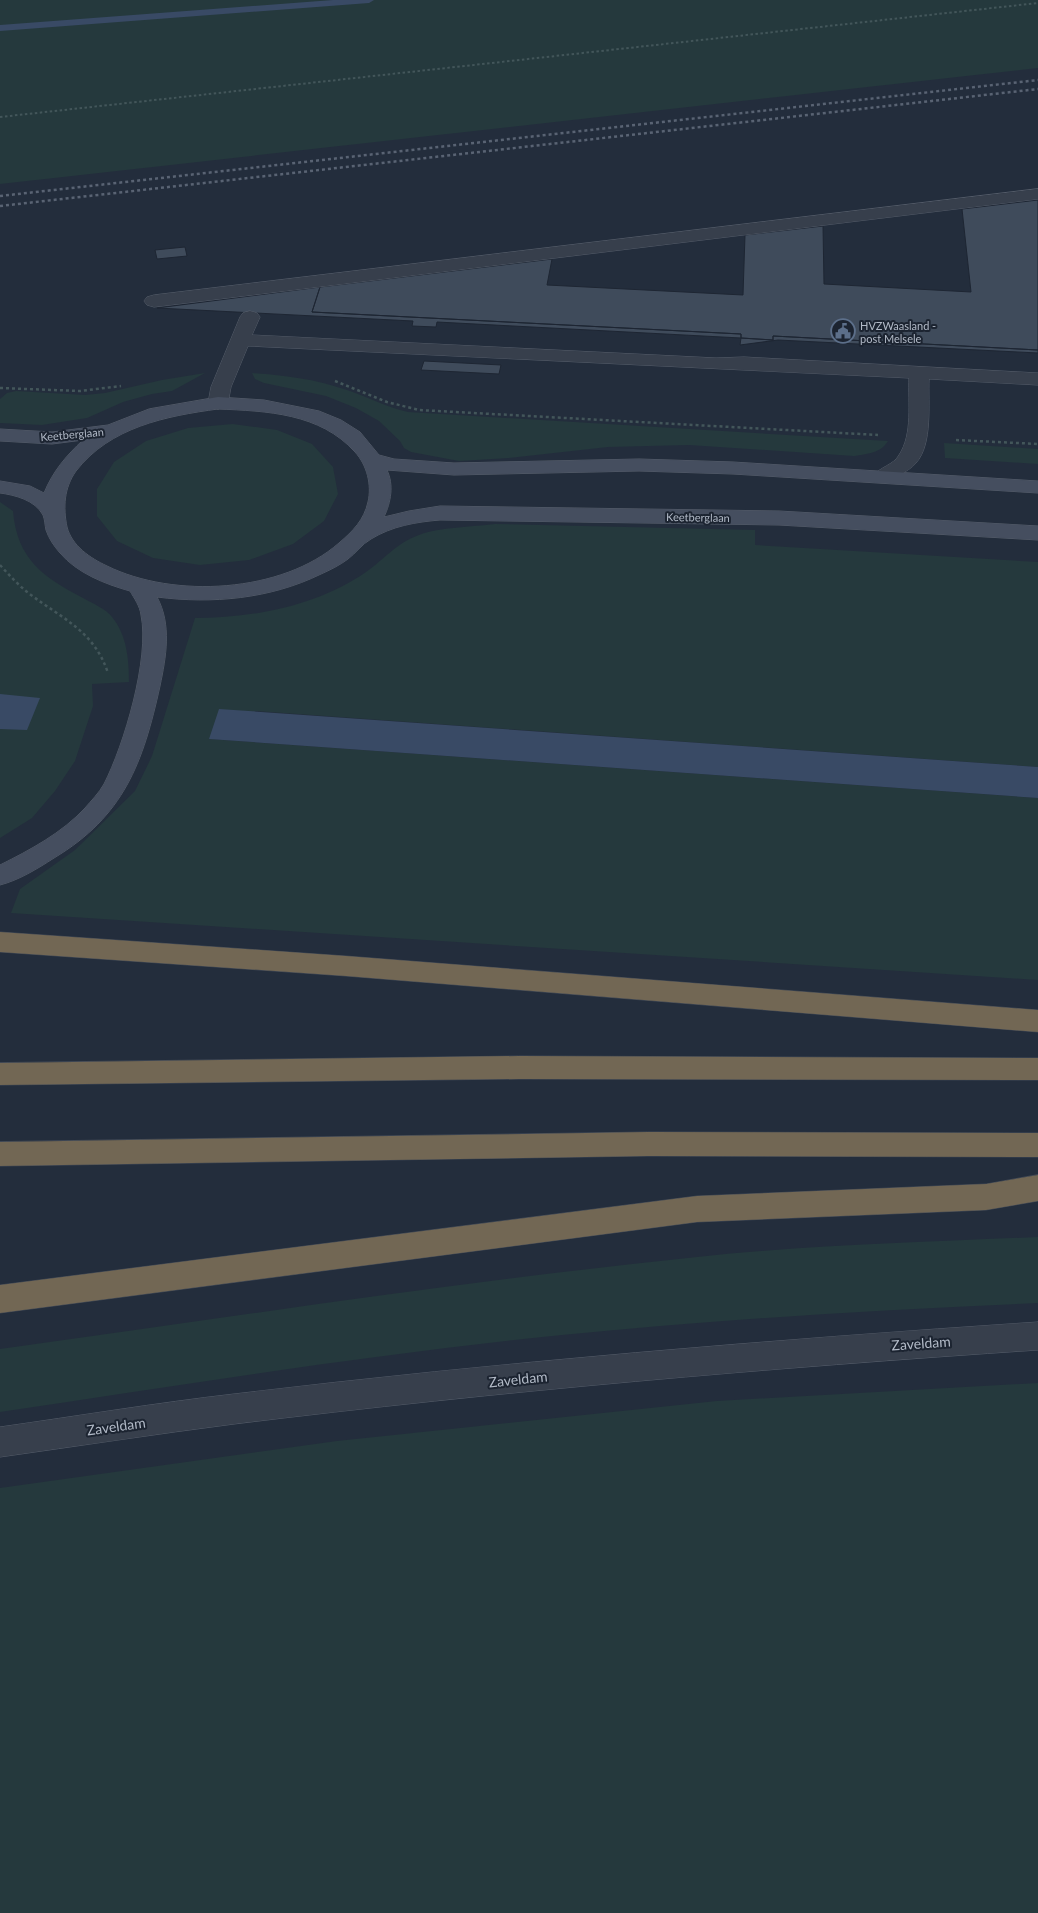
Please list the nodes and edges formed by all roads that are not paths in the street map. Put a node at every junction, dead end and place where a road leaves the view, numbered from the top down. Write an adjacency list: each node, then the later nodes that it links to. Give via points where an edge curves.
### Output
1 (1038, 194): 2 (street)
2 (154, 302)
3 (250, 318): 4 (street)
4 (240, 340): 5 (street); 7 (street)
5 (919, 372): 6 (street); 11 (street, via 917,438 908,460)
6 (1038, 379)
7 (218, 403): 8 (main road, via 146,416); 10 (main road, via 258,404 296,410 329,422 356,439)
8 (114, 430): 9 (main road, Keetberglaan, via 52,438); 14 (main road, via 88,447 68,467 55,488)
9 (0, 435)
10 (374, 460): 11 (main road, via 393,465 454,469 639,465); 16 (main road, via 381,484 378,510)
11 (883, 478): 12 (main road)
12 (1038, 486)
13 (0, 487): 14 (main road, via 32,493)
14 (51, 511): 17 (main road, via 58,535 76,557 103,575)
15 (1038, 533): 16 (main road, Keetberglaan, via 779,518 440,512 404,517)
16 (362, 535): 17 (main road, via 337,556 304,574 265,586 197,594)
17 (140, 588): 18 (main road, via 153,615 155,643 150,680 115,787 94,815 59,842)
18 (0, 876)
19 (0, 942): 20 (highway)
20 (1038, 1021)
21 (1038, 1069): 22 (highway, via 665,1066)
22 (0, 1074)
23 (1038, 1145): 24 (highway, via 648,1144)
24 (0, 1154)
25 (1038, 1188): 26 (highway, via 986,1197 697,1209)
26 (0, 1299)
27 (1038, 1336): 28 (street, Zaveldam, via 784,1353 481,1382 233,1409)
28 (0, 1442)

